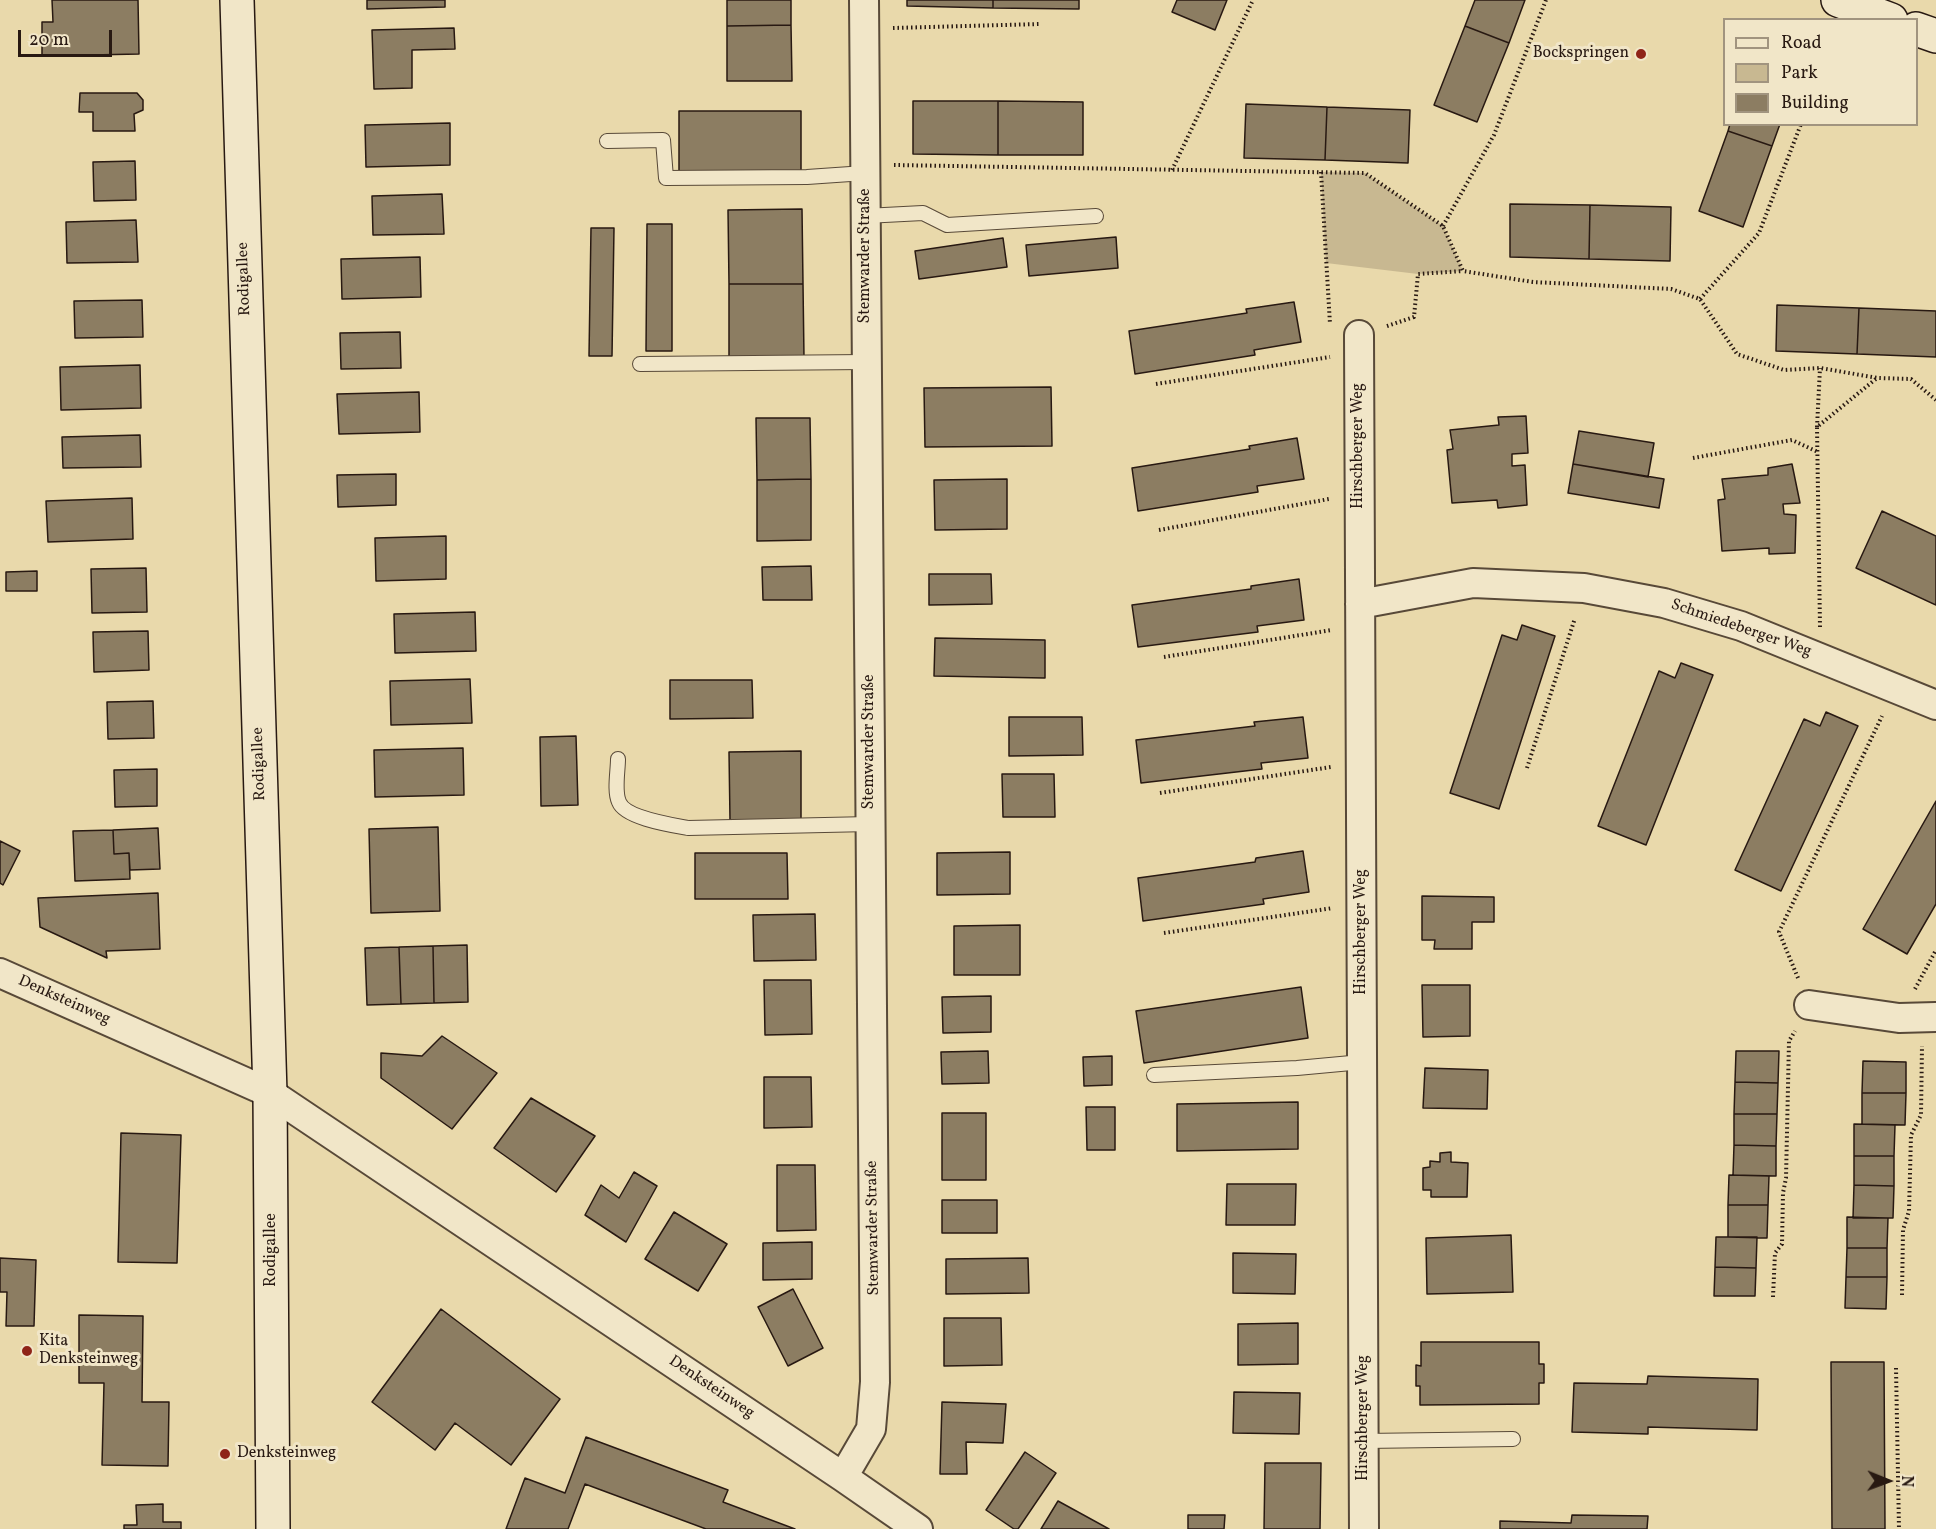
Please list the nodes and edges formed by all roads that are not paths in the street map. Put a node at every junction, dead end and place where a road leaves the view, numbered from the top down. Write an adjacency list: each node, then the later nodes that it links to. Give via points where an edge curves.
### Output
1 (237, 0): 23 (main road, Rodigallee)
2 (864, 0): 8 (street, Stemwarder Straße)
3 (1838, 0): 4 (main road)
4 (1886, 18)
5 (1918, 29): 6 (main road)
6 (1936, 36)
7 (607, 141): 8 (lane, via 663,140 666,178 807,177)
8 (865, 169): 9 (street, Stemwarder Straße)
9 (865, 216): 10 (lane, via 922,213 947,225); 12 (street, Stemwarder Straße)
10 (1096, 216)
11 (1350, 340): 14 (street, Hirschberger Weg, via 1359,494)
12 (866, 362): 13 (lane); 17 (street, Stemwarder Straße)
13 (640, 364)
14 (1360, 615): 15 (street, Schmiedeberger Weg, via 1473,583 1584,588 1664,603 1741,626); 21 (street, Hirschberger Weg)
15 (1936, 705)
16 (618, 759): 17 (lane, via 619,803 623,809 665,824 688,828)
17 (870, 824): 26 (street, Stemwarder Straße, via 875,1382 871,1429)
18 (0, 973): 23 (street, Denksteinweg)
19 (1809, 1005): 20 (street)
20 (1919, 1018)
21 (1362, 1062): 22 (lane); 25 (street, Hirschberger Weg)
22 (1154, 1075)
23 (270, 1093): 26 (street, Denksteinweg); 27 (main road, Rodigallee)
24 (1513, 1439): 25 (lane)
25 (1364, 1441): 29 (street, Hirschberger Weg)
26 (843, 1477): 28 (street, Denksteinweg)
27 (273, 1529)
28 (918, 1529)
29 (1365, 1529)

